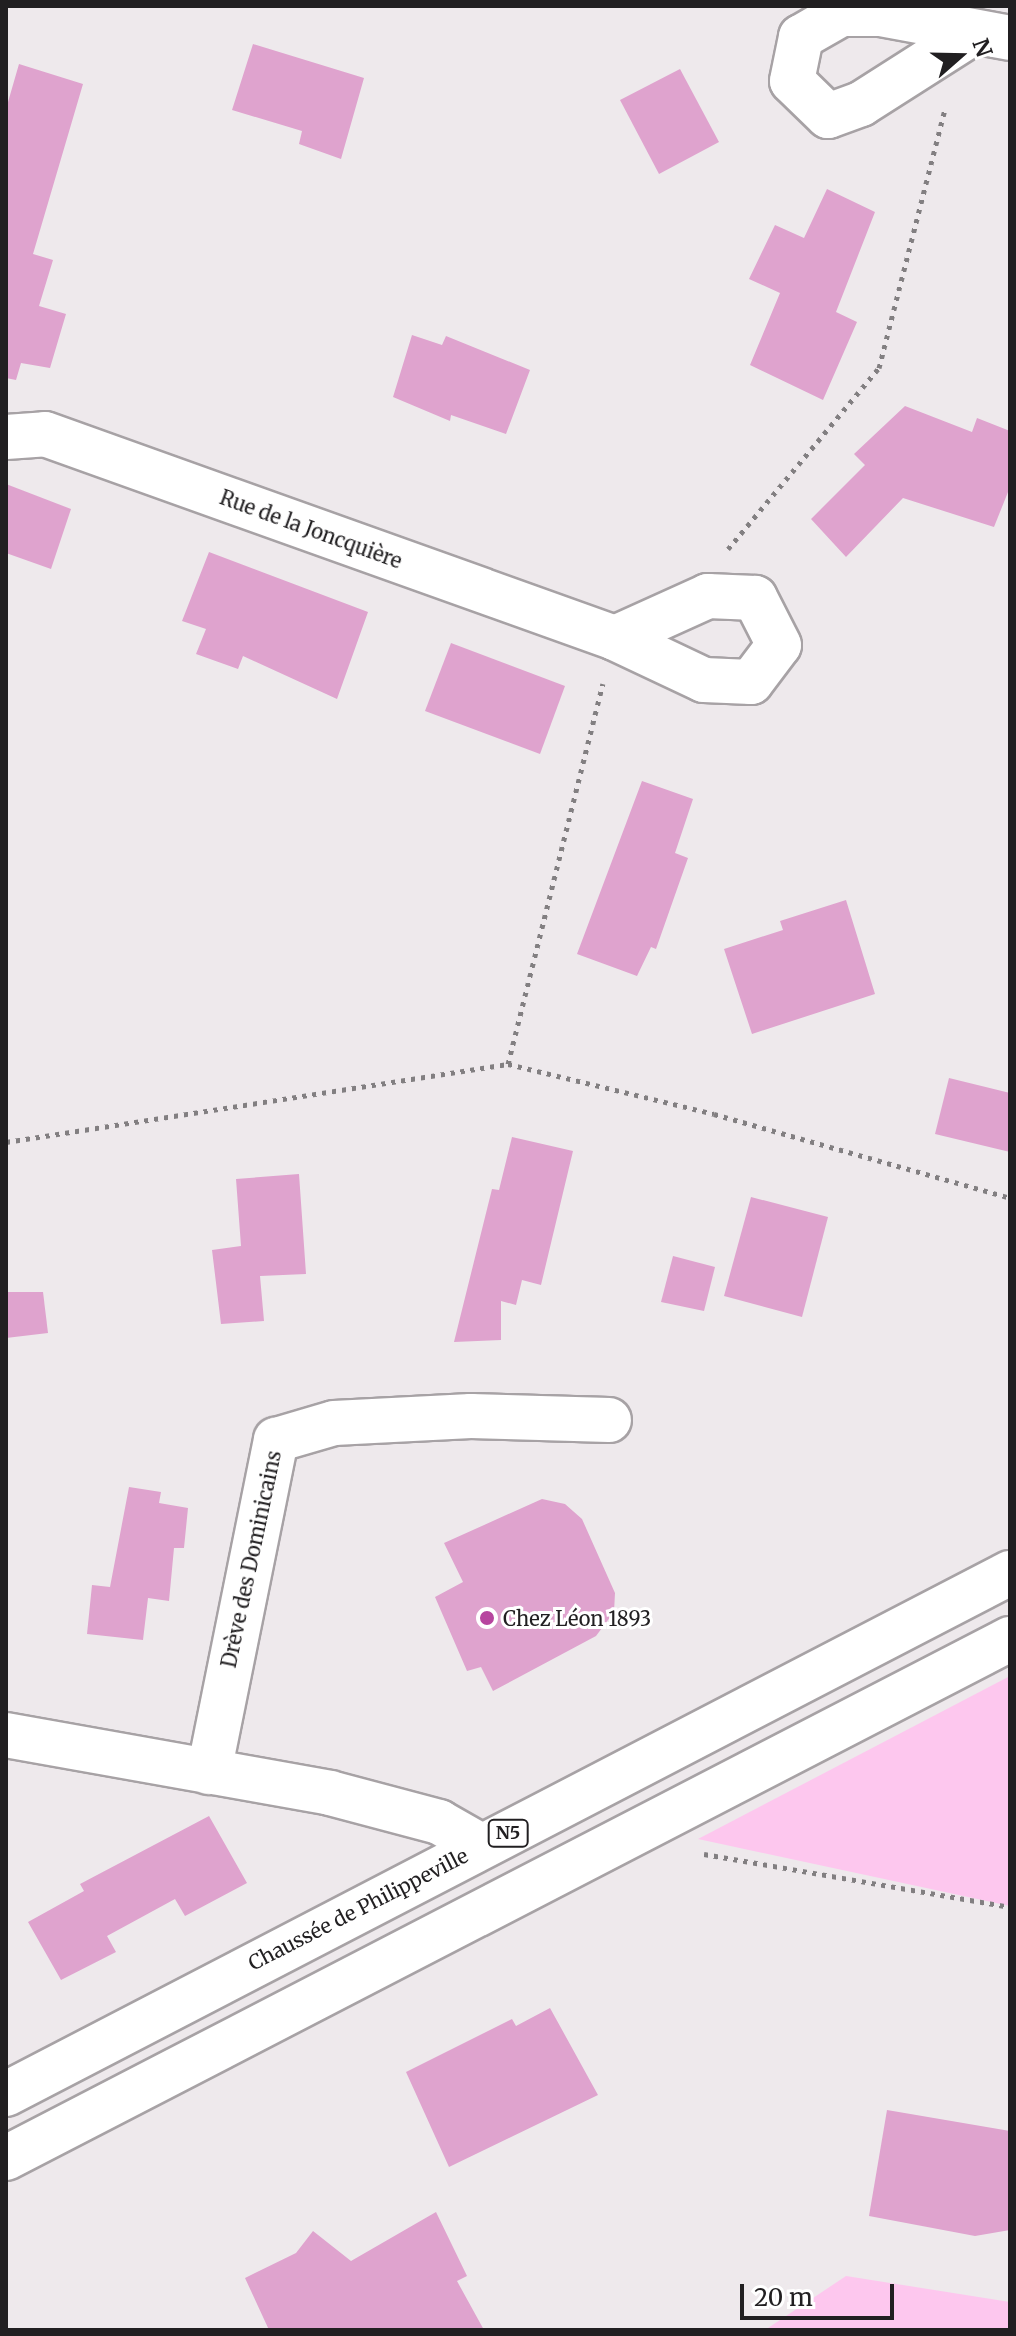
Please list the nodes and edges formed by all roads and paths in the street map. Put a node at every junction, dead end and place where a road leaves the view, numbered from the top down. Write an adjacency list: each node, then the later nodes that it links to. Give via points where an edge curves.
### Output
1 (946, 105): 3 (path, via 879,368 713,567)
2 (6, 437): 4 (main road, Rue de la Joncquière, via 45,434)
3 (708, 596): 4 (main road, Rue de la Joncquière); 4 (main road, Rue de la Joncquière, via 755,598 779,645 751,682 704,680)
4 (615, 638): 5 (path)
5 (508, 1064): 6 (path); 7 (path, via 714,1114)
6 (6, 1142)
7 (1010, 1198)
8 (609, 1420): 12 (main road, Drève des Dominicains, via 471,1416 334,1423 276,1440)
9 (1010, 1573): 14 (main road, Chaussée de Philippeville / N5, via 638,1770)
10 (1010, 1639): 13 (main road)
11 (6, 1735): 12 (main road)
12 (209, 1772): 14 (main road, via 330,1793 439,1822)
13 (623, 1841): 15 (path); 17 (main road)
14 (481, 1846): 16 (main road, Chaussée de Philippeville / N5)
15 (1010, 1907)
16 (6, 2094)
17 (6, 2158)

